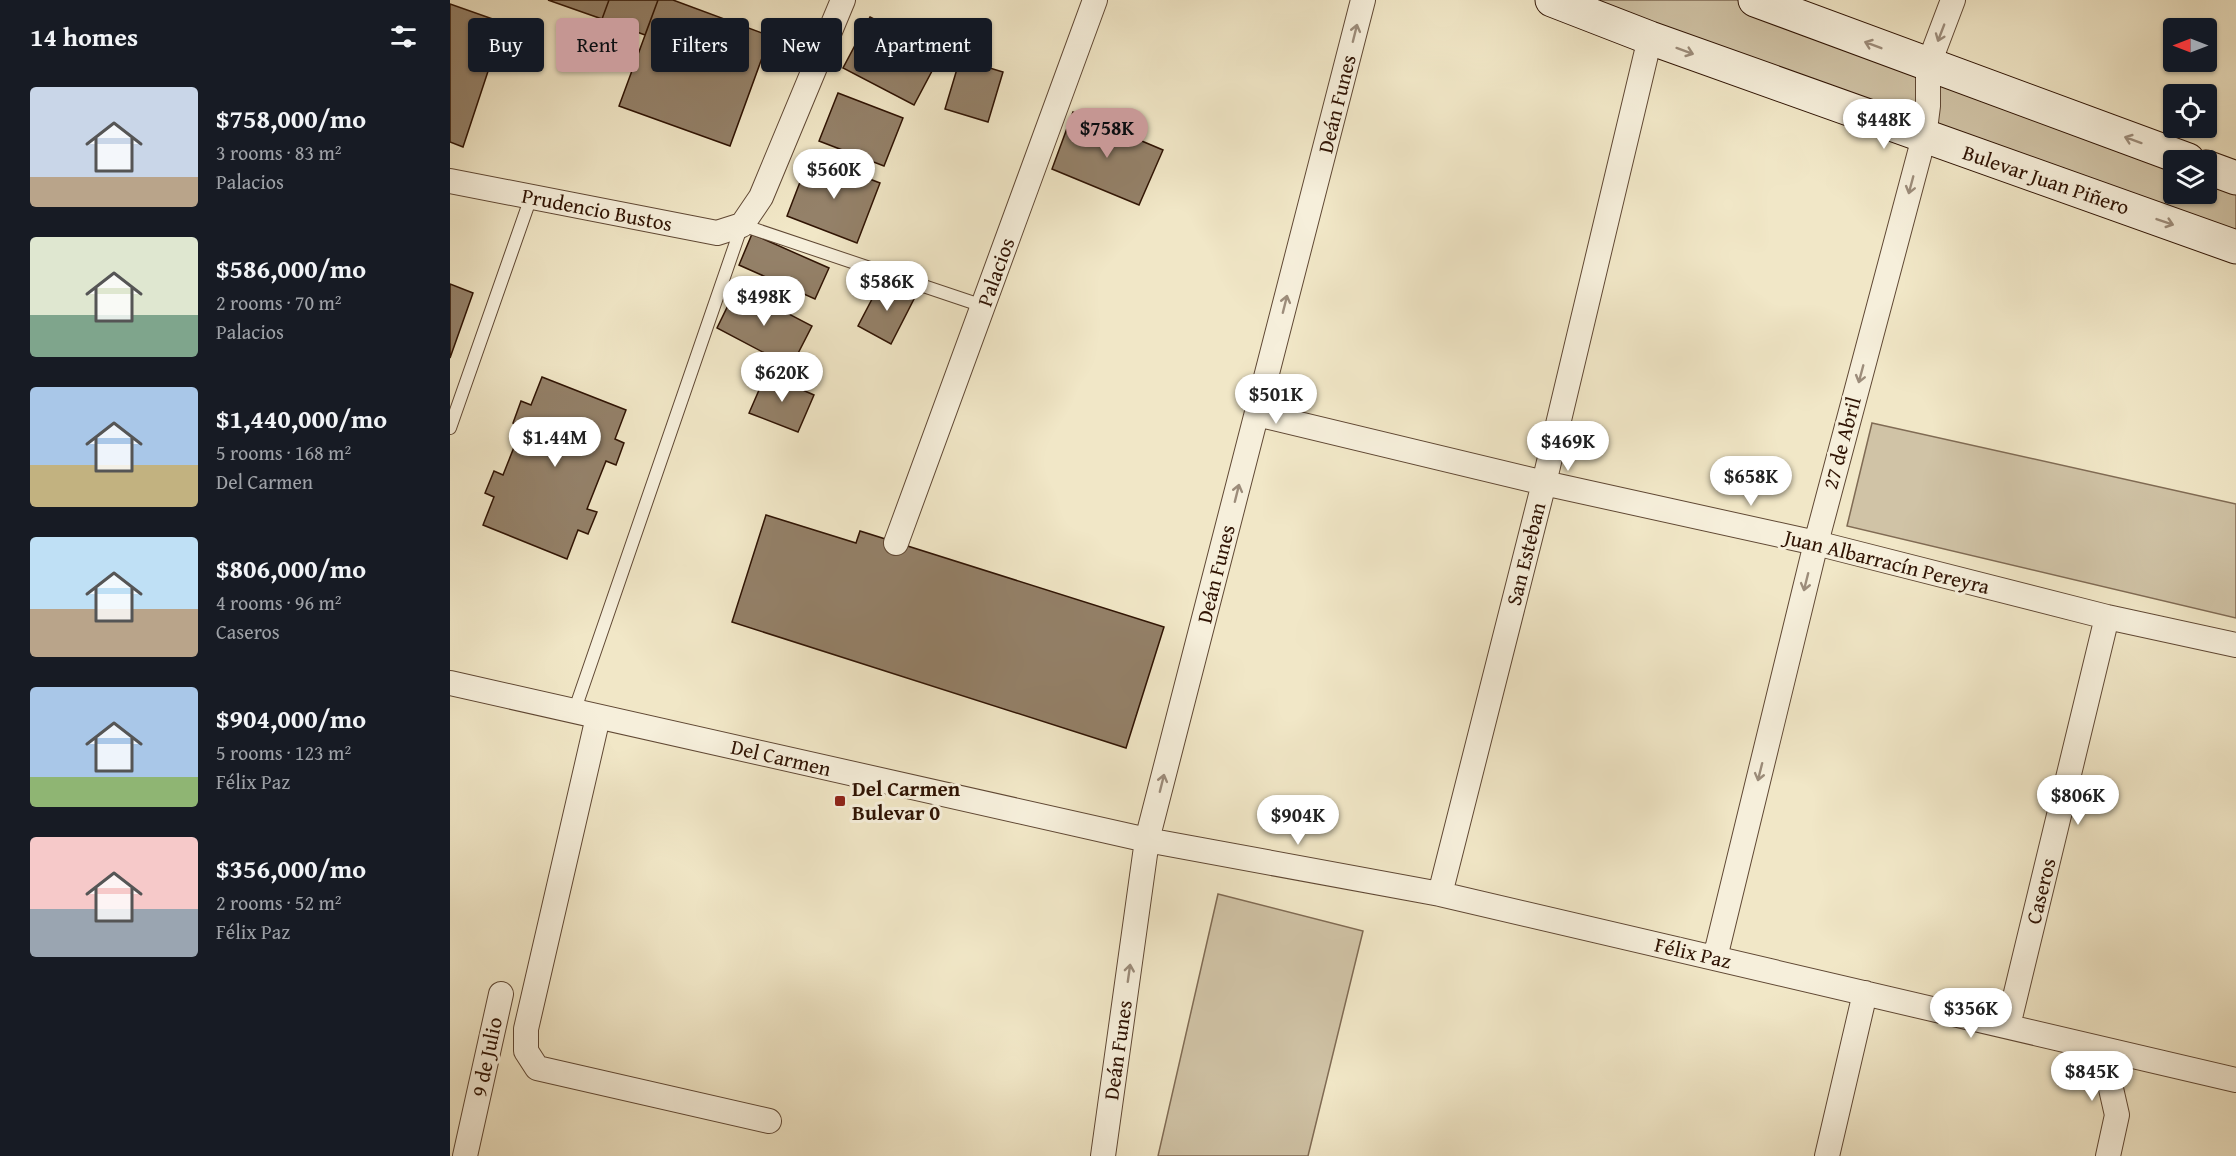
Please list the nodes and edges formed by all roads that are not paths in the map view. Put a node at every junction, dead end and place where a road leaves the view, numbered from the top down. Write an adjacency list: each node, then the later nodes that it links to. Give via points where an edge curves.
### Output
1 (843, 0): 15 (street, via 761,197)
2 (1095, 0): 17 (street, Palacios)
3 (1363, 0): 18 (street, Deán Funes, one-way to 3)
4 (1552, 0): 7 (main road, Bulevar Juan Piñero)
5 (1755, 0): 8 (main road, one-way to 5)
6 (1953, 0): 8 (street, 27 de Abril, one-way to 8)
7 (1650, 38): 9 (main road, Bulevar Juan Piñero, one-way to 9); 20 (street, San Esteban)
8 (1928, 66): 9 (street, 27 de Abril); 10 (main road, one-way to 8)
9 (1924, 137): 16 (main road, Bulevar Juan Piñero, one-way to 16); 22 (street, 27 de Abril, one-way to 22)
10 (2163, 151)
11 (2217, 171): 12 (main road)
12 (2236, 178)
13 (450, 181): 14 (street, Prudencio Bustos)
14 (531, 197): 15 (street, Prudencio Bustos, via 717,233); 19 (lane)
15 (742, 225): 17 (lane); 26 (lane)
16 (2236, 247)
17 (983, 306): 21 (street, Palacios)
18 (1257, 414): 20 (street, Juan Albarracín Pereyra); 28 (street, Deán Funes, one-way to 18)
19 (450, 428)
20 (1544, 483): 22 (street, Juan Albarracín Pereyra); 29 (street, San Esteban)
21 (896, 543)
22 (1816, 543): 23 (street, Juan Albarracín Pereyra); 30 (street, 27 de Abril, one-way to 30)
23 (2107, 616): 24 (street, Juan Albarracín Pereyra); 33 (street, Caseros)
24 (2236, 645)
25 (450, 683): 26 (street, Del Carmen)
26 (574, 712): 27 (street, Del Carmen)
27 (598, 717): 28 (street, Del Carmen); 36 (street, via 526,1029 526,1051 537,1068)
28 (1148, 840): 29 (street, Félix Paz); 38 (street, Deán Funes, one-way to 28)
29 (1440, 894): 30 (street, Félix Paz)
30 (1715, 958): 31 (street, Félix Paz)
31 (1864, 993): 33 (street, Félix Paz); 39 (street)
32 (501, 994): 37 (street, 9 de Julio)
33 (2008, 1026): 34 (street, Félix Paz)
34 (2102, 1049): 35 (street, Félix Paz); 40 (street, via 2117,1115)
35 (2236, 1080)
36 (769, 1121)
37 (465, 1156)
38 (1103, 1156)
39 (1827, 1156)
40 (2108, 1156)

